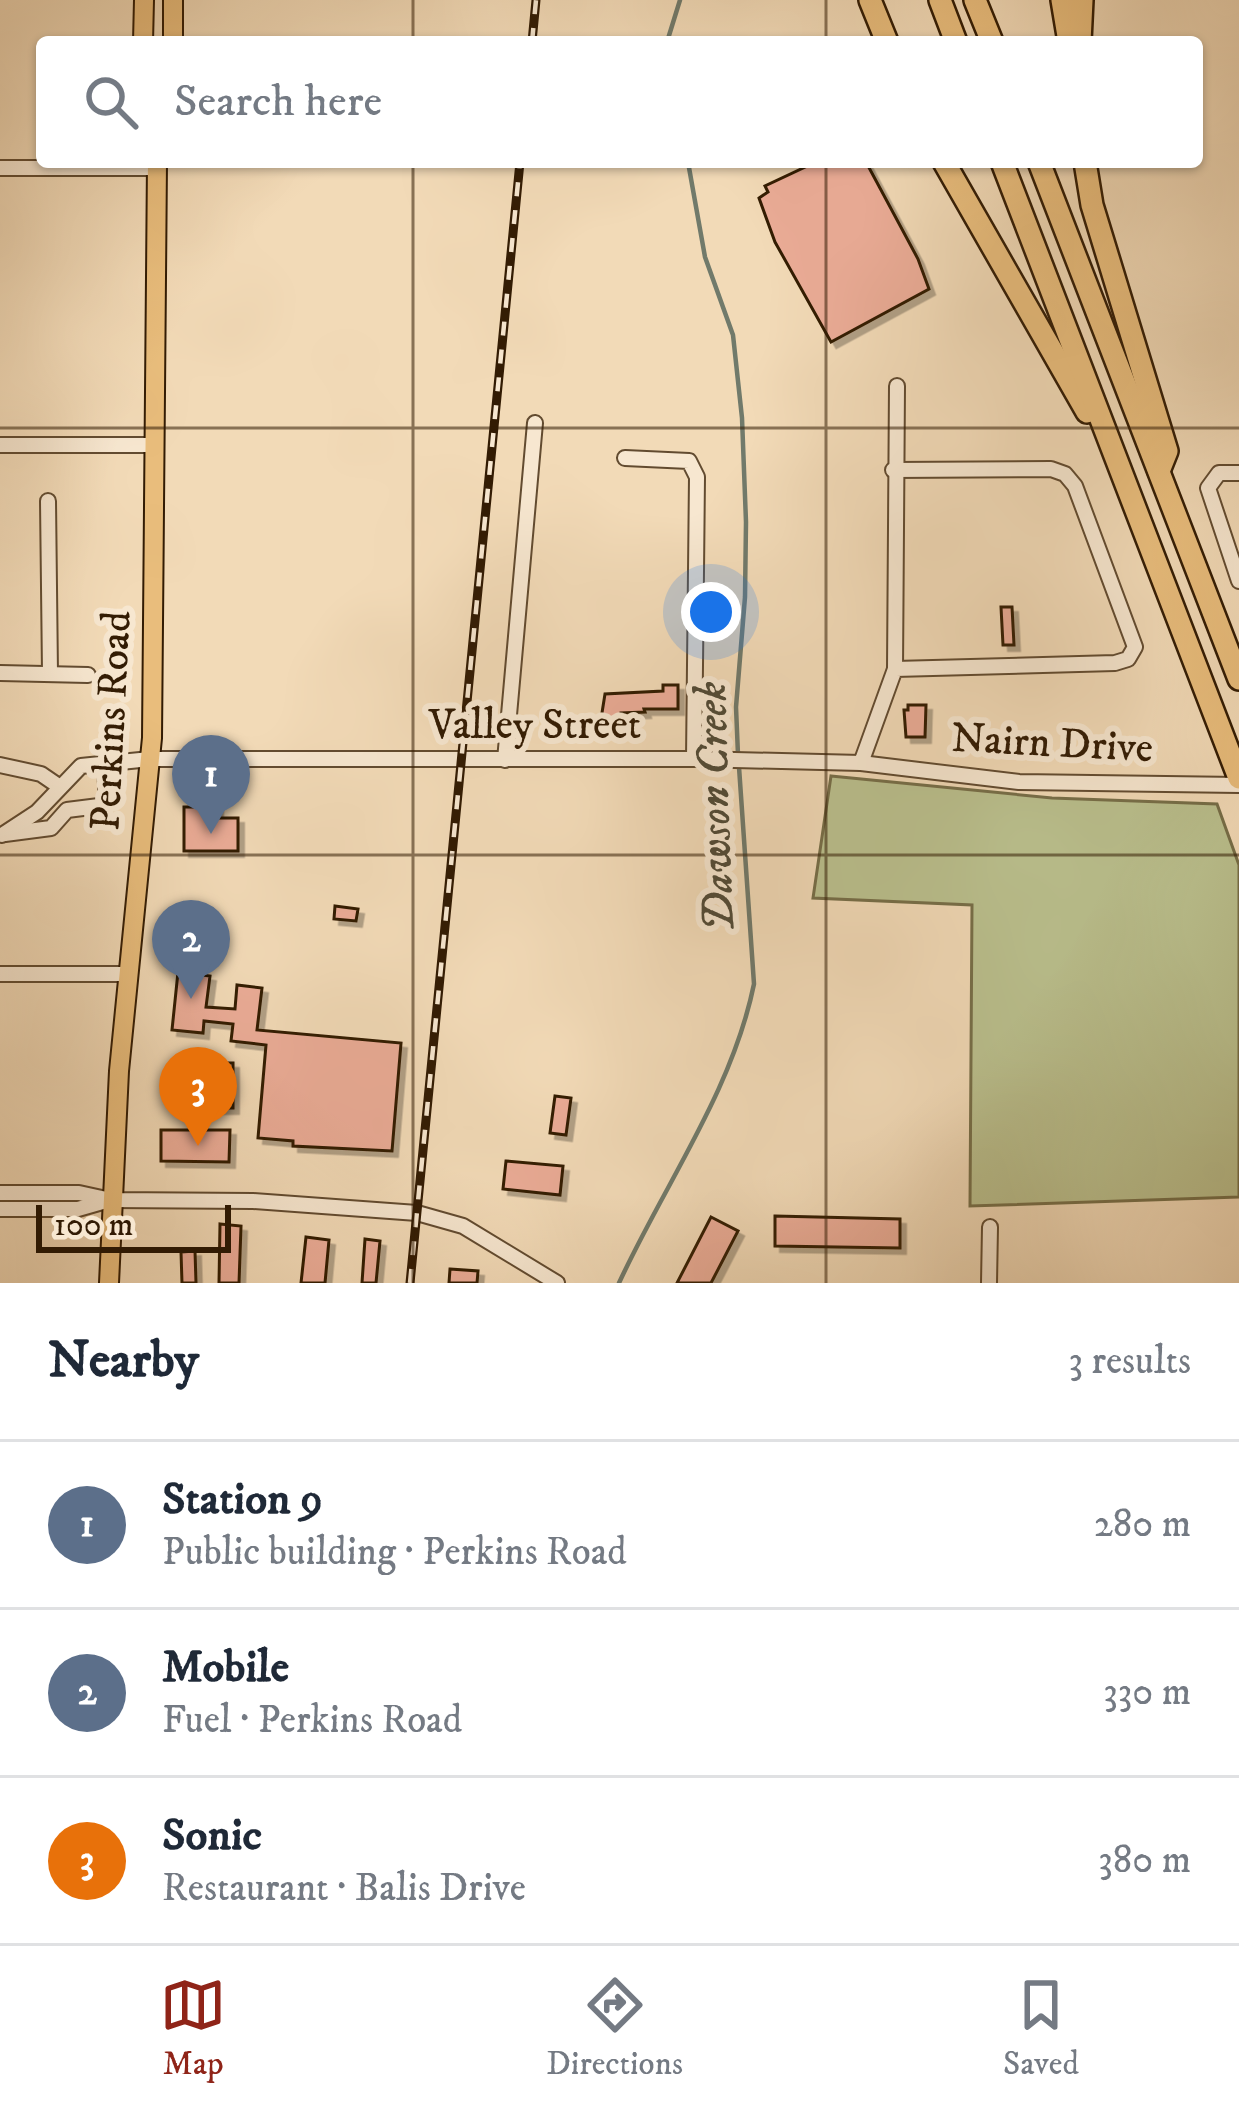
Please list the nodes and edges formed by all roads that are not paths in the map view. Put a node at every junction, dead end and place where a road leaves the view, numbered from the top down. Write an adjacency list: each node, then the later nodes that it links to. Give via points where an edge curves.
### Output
1 (144, 0): 8 (main road)
2 (173, 0): 9 (main road)
3 (870, 0): 10 (highway)
4 (940, 0): 11 (highway)
5 (975, 0): 12 (highway)
6 (1062, 0): 13 (highway)
7 (1082, 0): 14 (highway)
8 (143, 36)
9 (172, 36)
10 (885, 36)
11 (954, 36)
12 (990, 36)
13 (1068, 36)
14 (1080, 36)
15 (36, 167): 16 (street)
16 (0, 168)
17 (157, 168): 25 (main road, Perkins Road)
18 (947, 168): 28 (highway)
19 (1004, 168): 28 (highway)
20 (1041, 168): 29 (highway)
21 (1085, 168): 29 (highway, via 1167,451)
22 (897, 386): 27 (street)
23 (536, 423): 40 (street)
24 (0, 445): 25 (street)
25 (155, 445): 38 (main road, Perkins Road)
26 (625, 458): 39 (street, via 688,461 698,476)
27 (893, 470): 33 (street); 33 (street, via 1065,474 1135,647 1115,663)
28 (1121, 470): 44 (highway)
29 (1159, 471): 37 (highway)
30 (1239, 473): 32 (street, via 1219,473 1208,488)
31 (48, 501): 35 (street)
32 (1239, 581)
33 (895, 669): 41 (street)
34 (0, 673): 35 (street)
35 (50, 673): 36 (street)
36 (88, 675)
37 (1239, 679)
38 (150, 759): 40 (street, Valley Street); 43 (street, Valley Street); 48 (main road, Perkins Road)
39 (695, 759): 40 (street, Valley Street); 41 (street, Valley Street)
40 (505, 760)
41 (861, 764): 44 (street, Nairn Drive, via 1019,782)
42 (0, 765): 45 (street, via 41,774)
43 (105, 765): 45 (street, Valley Street, via 81,766); 46 (street, via 107,805 67,810 51,828)
44 (1239, 781)
45 (60, 788): 46 (street, Valley Street)
46 (1, 835)
47 (0, 974): 48 (street)
48 (128, 974): 50 (main road, Perkins Road)
49 (0, 1193): 50 (street)
50 (111, 1200): 51 (street, via 78,1209); 53 (main road, Perkins Road); 54 (street, via 417,1213 464,1226)
51 (0, 1209)
52 (990, 1227): 55 (street)
53 (110, 1283)
54 (557, 1283)
55 (989, 1283)

